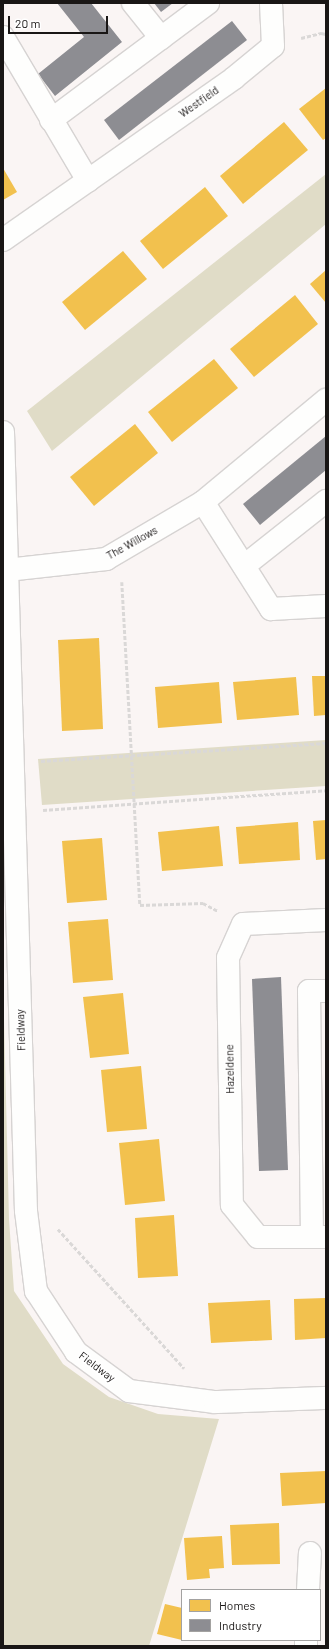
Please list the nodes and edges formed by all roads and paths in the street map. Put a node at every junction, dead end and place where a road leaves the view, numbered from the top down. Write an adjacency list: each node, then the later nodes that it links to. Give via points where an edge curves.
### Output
1 (133, 3): 5 (street)
2 (208, 3): 5 (street)
3 (271, 3): 7 (street, Westfield, via 273,46 234,78)
4 (3, 37): 6 (street)
5 (161, 38): 6 (street)
6 (52, 120): 7 (street)
7 (88, 181): 8 (street, Westfield)
8 (3, 240)
9 (326, 400): 12 (street, The Willows)
10 (3, 432): 15 (street, Fieldway)
11 (326, 501): 14 (street)
12 (203, 502): 13 (street, The Willows); 14 (street)
13 (106, 559): 15 (street, The Willows); 18 (path, via 122,580)
14 (244, 566): 16 (street, via 271,608)
15 (7, 570): 19 (street, Fieldway)
16 (326, 606)
17 (326, 743): 18 (path)
18 (132, 756): 19 (path); 21 (path)
19 (13, 763): 22 (street, Fieldway)
20 (326, 790): 21 (path)
21 (134, 804): 22 (path); 24 (path, via 140,905 203,904)
22 (14, 812): 29 (street, Fieldway, via 26,1211 36,1291 76,1352 130,1391)
23 (326, 920): 24 (street)
24 (242, 924): 27 (street, Hazeldene, via 228,958 232,1205 258,1237)
25 (326, 991): 27 (street, Hazeldene, via 309,991)
26 (57, 1227): 29 (path)
27 (319, 1237)
28 (326, 1398): 29 (street, Fieldway)
29 (215, 1402)
30 (310, 1553): 31 (street)
31 (308, 1589)

